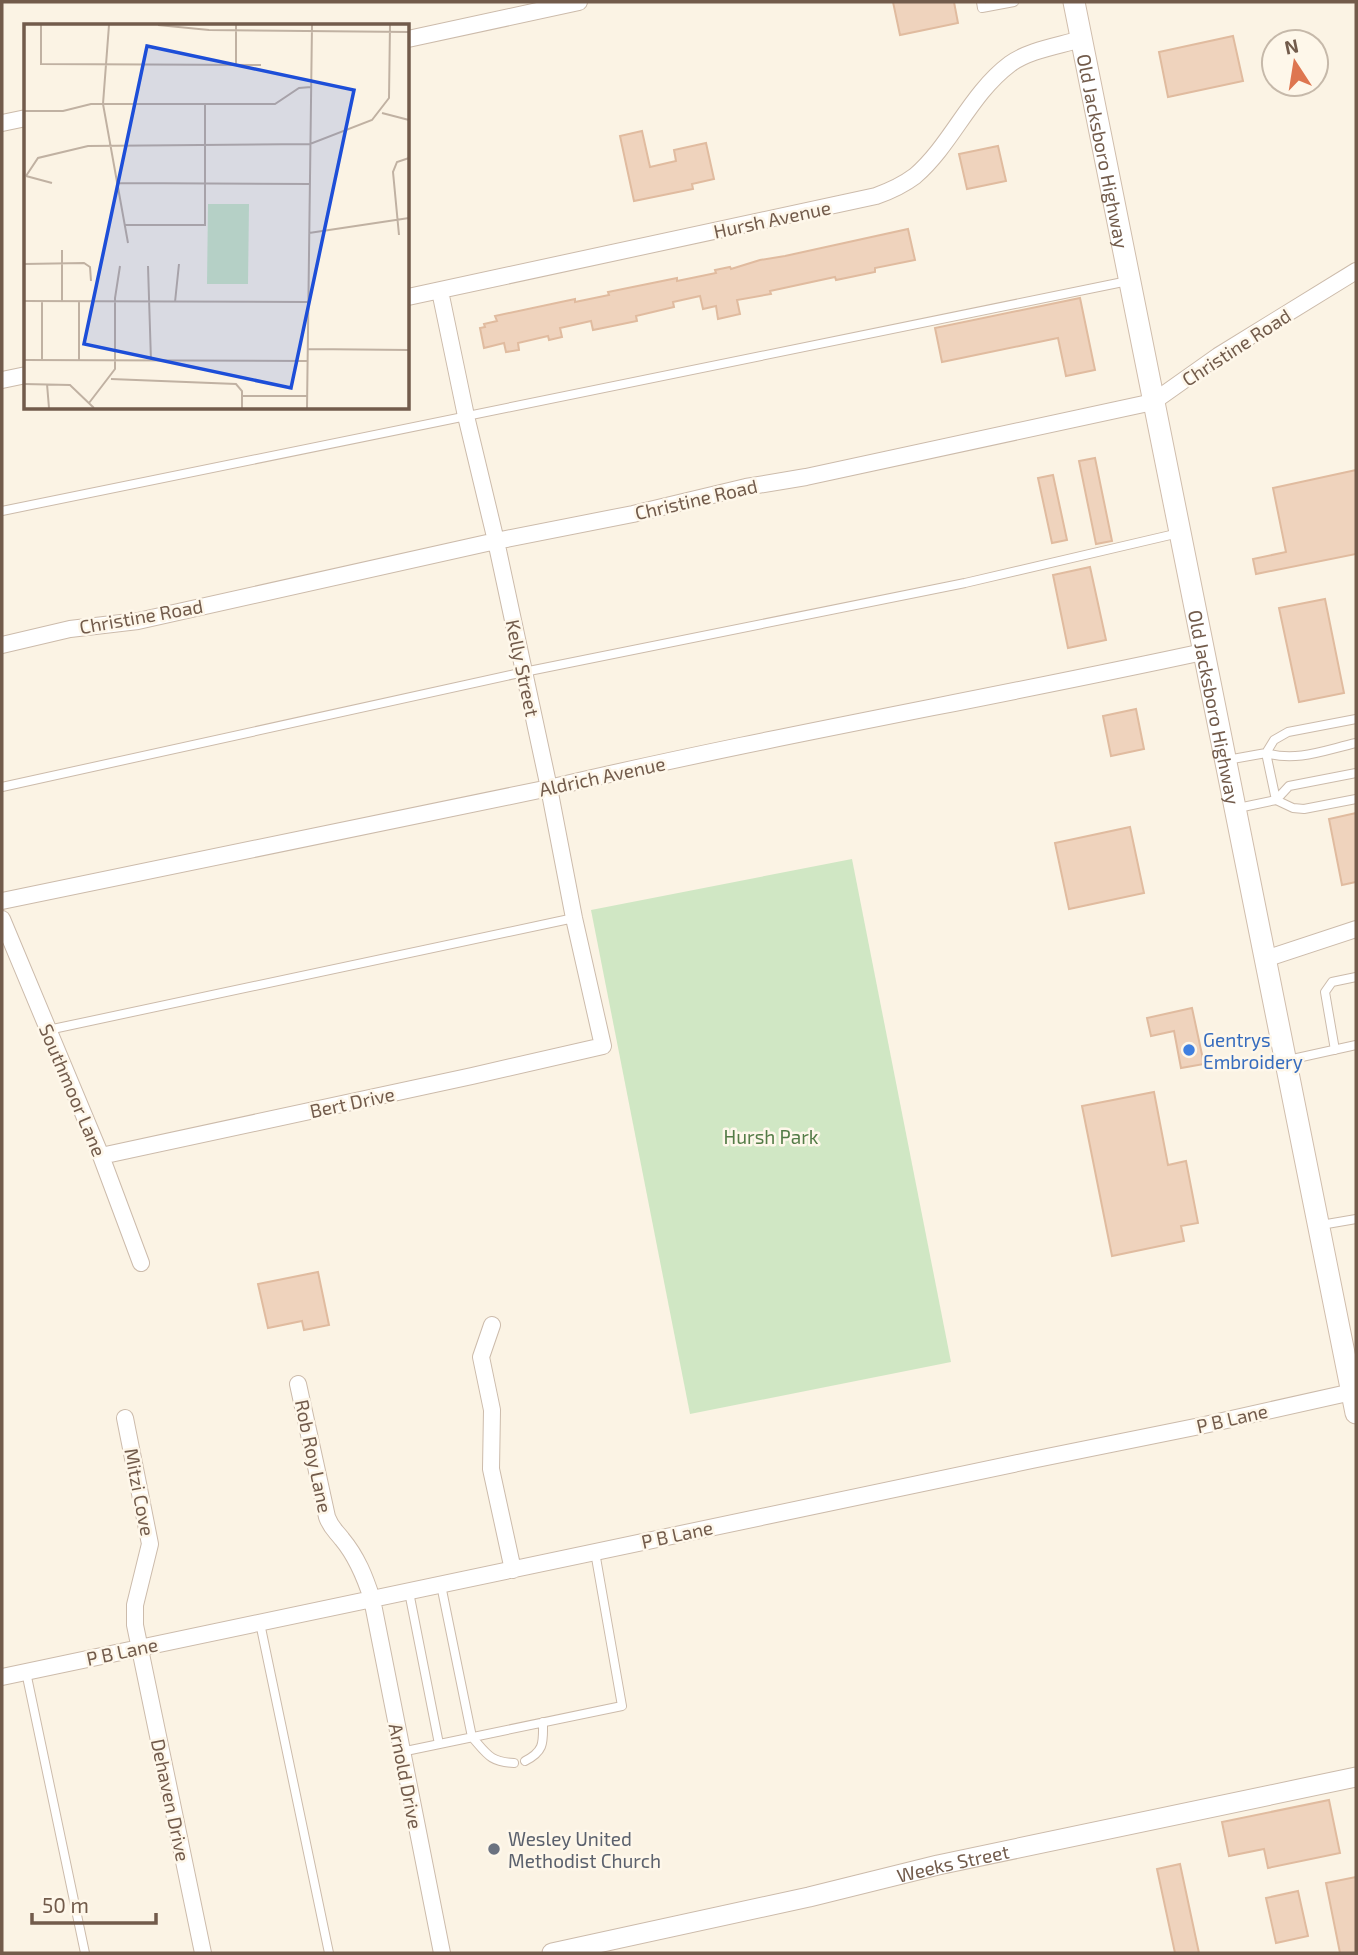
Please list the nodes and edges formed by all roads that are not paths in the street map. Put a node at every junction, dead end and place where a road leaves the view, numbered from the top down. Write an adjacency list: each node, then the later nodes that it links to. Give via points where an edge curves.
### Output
1 (579, 2): 5 (street)
2 (981, 2): 3 (lane, via 982,8)
3 (1014, 2)
4 (1074, 2): 6 (main road, Old Jacksboro Highway)
5 (410, 39)
6 (1081, 39): 10 (main road, Old Jacksboro Highway); 11 (street, Hursh Avenue, via 1010,64 989,82 943,146 914,176 877,196)
7 (24, 118): 8 (street)
8 (2, 123)
9 (1356, 271): 15 (street, Christine Road)
10 (1128, 281): 15 (main road, Old Jacksboro Highway); 16 (lane)
11 (440, 291): 12 (street, Hursh Avenue); 16 (street, Kelly Street)
12 (410, 297)
13 (24, 375): 14 (street)
14 (2, 380)
15 (1153, 402): 18 (main road, Old Jacksboro Highway); 19 (street, Christine Road)
16 (466, 416): 17 (lane); 19 (street, Kelly Street)
17 (2, 510)
18 (1179, 533): 21 (main road, Old Jacksboro Highway); 22 (lane, via 965,583)
19 (496, 541): 20 (street, Christine Road, via 138,621 70,629); 22 (street, Kelly Street)
20 (2, 645)
21 (1203, 652): 26 (main road, Old Jacksboro Highway); 29 (street, Aldrich Avenue)
22 (524, 672): 28 (lane); 29 (street, Kelly Street)
23 (1356, 719): 25 (lane, via 1288,732 1274,740)
24 (1356, 743): 25 (lane, via 1296,757)
25 (1266, 753): 26 (lane); 31 (lane)
26 (1225, 761): 32 (main road, Old Jacksboro Highway)
27 (1356, 773): 31 (lane, via 1289,786)
28 (2, 788)
29 (549, 788): 33 (street, Aldrich Avenue); 34 (street, Kelly Street)
30 (1356, 799): 31 (lane, via 1304,809)
31 (1276, 800): 32 (lane)
32 (1235, 808): 37 (main road, Old Jacksboro Highway)
33 (2, 901)
34 (574, 918): 39 (lane); 41 (street, Kelly Street)
35 (2, 919): 39 (street, Southmoor Lane)
36 (1356, 929): 37 (street)
37 (1265, 958): 43 (main road, Old Jacksboro Highway)
38 (1356, 977): 42 (lane, via 1332,982 1325,992)
39 (48, 1030): 44 (street, Southmoor Lane)
40 (1356, 1045): 42 (lane)
41 (603, 1046): 44 (street, Bert Drive)
42 (1335, 1050): 43 (lane)
43 (1286, 1061): 46 (main road, Old Jacksboro Highway)
44 (101, 1156): 47 (street, Southmoor Lane)
45 (1356, 1219): 46 (lane)
46 (1318, 1226): 49 (main road, Old Jacksboro Highway)
47 (141, 1264)
48 (492, 1325): 54 (street, via 481,1357 492,1410 491,1469)
49 (1352, 1378): 51 (main road, Old Jacksboro Highway); 53 (street, P B Lane, via 1200,1426)
50 (298, 1384): 57 (street, Rob Roy Lane, via 331,1529 363,1570)
51 (1356, 1413)
52 (125, 1418): 59 (street, Mitzi Cove, via 150,1544 135,1605)
53 (595, 1552): 54 (street, P B Lane); 62 (lane, via 622,1706)
54 (513, 1570): 55 (street, P B Lane)
55 (441, 1585): 56 (street, P B Lane); 63 (lane)
56 (409, 1592): 57 (street, P B Lane); 64 (lane)
57 (372, 1599): 58 (street, P B Lane); 65 (street, Arnold Drive)
58 (260, 1623): 59 (street, P B Lane); 71 (lane)
59 (139, 1648): 60 (street, P B Lane); 70 (street, Dehaven Drive)
60 (26, 1672): 61 (street, P B Lane); 69 (lane)
61 (2, 1677)
62 (543, 1722): 63 (lane); 66 (lane, via 543,1743 536,1755)
63 (472, 1737): 64 (lane); 67 (lane, via 499,1763)
64 (439, 1744): 65 (lane)
65 (401, 1752): 72 (street, Arnold Drive)
66 (525, 1761)
67 (514, 1763)
68 (1356, 1777): 73 (street, Weeks Street)
69 (85, 1953)
70 (203, 1953)
71 (329, 1953)
72 (442, 1953)
73 (552, 1953)

